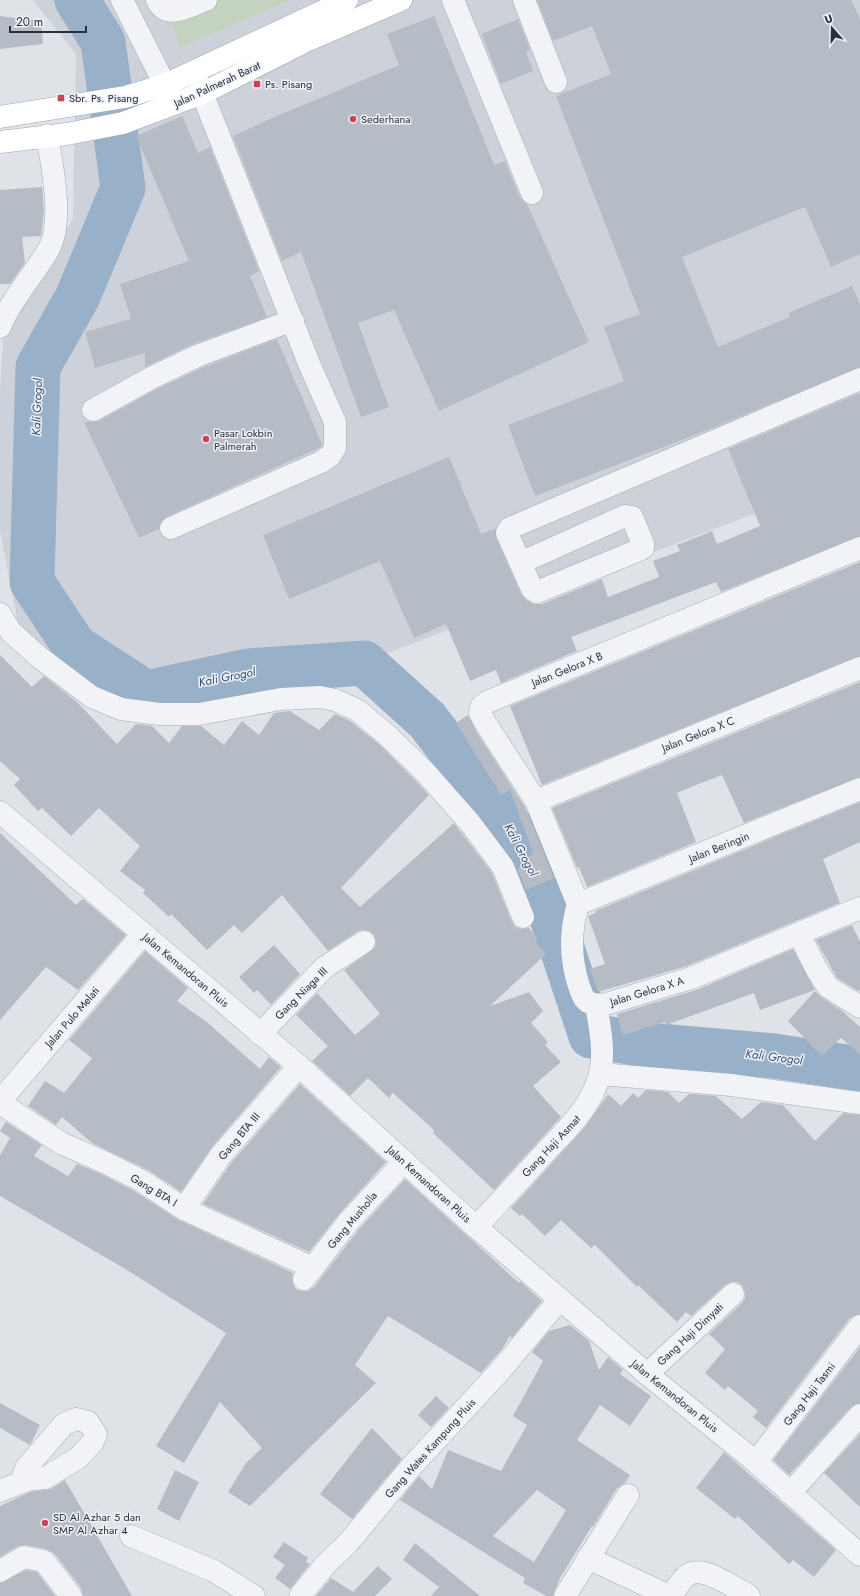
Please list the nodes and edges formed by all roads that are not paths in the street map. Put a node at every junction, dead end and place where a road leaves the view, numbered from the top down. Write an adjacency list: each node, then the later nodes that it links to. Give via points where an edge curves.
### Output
1 (122, 0): 10 (street)
2 (157, 0): 3 (street, via 160,7 173,12)
3 (206, 0)
4 (347, 0): 8 (main road, Jalan Palmerah Barat)
5 (401, 0): 11 (main road, Jalan Palmerah Barat, via 306,41)
6 (453, 0): 16 (street)
7 (524, 0): 9 (street)
8 (193, 72): 10 (main road, Jalan Palmerah Barat); 11 (street)
9 (556, 82)
10 (165, 84): 12 (street); 13 (main road, Jalan Palmerah Barat, via 125,97)
11 (203, 93): 12 (main road, Jalan Palmerah Barat); 17 (street)
12 (173, 105): 14 (main road, Jalan Palmerah Barat, via 123,123)
13 (0, 117)
14 (57, 134): 15 (main road, Jalan Palmerah Barat); 18 (street, via 54,238 48,252 5,313)
15 (0, 142)
16 (532, 193)
17 (293, 320): 20 (street, via 197,356); 21 (street, via 335,422 335,448 330,456 321,462)
18 (0, 327)
19 (860, 379): 23 (street, via 510,528 507,533)
20 (93, 410)
21 (171, 528)
22 (860, 548): 27 (street, Jalan Gelora X B, via 487,702 481,707 480,713)
23 (520, 563): 23 (street, via 626,516 632,517 643,544 643,548 639,550 537,592 532,589)
24 (0, 614): 31 (street, via 11,632 39,657 92,697 121,709 159,714 199,714 281,699 320,697 335,700 357,710 426,773 470,823 503,867)
25 (860, 668): 27 (street, Jalan Gelora X C)
26 (860, 789): 29 (street, Jalan Beringin)
27 (536, 801): 29 (street, Jalan Gelora X B)
28 (0, 812): 32 (street, Jalan Kemandoran Pluis)
29 (578, 904): 35 (street, Jalan Gelora X A, via 572,937 573,960 582,994 587,1002)
30 (860, 908): 33 (street, Jalan Gelora X A)
31 (523, 917)
32 (143, 934): 37 (street, Jalan Kemandoran Pluis); 40 (street, Jalan Pulo Melati)
33 (799, 934): 35 (street, Jalan Gelora X A, via 691,978); 36 (street, via 828,987)
34 (364, 942): 37 (street, Gang Niaga III, via 325,967)
35 (596, 1005): 39 (street, Gang Haji Asmat, via 601,1040)
36 (860, 1007)
37 (260, 1034): 38 (street, Jalan Kemandoran Pluis)
38 (299, 1066): 42 (street, Jalan Kemandoran Pluis); 43 (street, Gang BTA III, via 222,1155)
39 (600, 1074): 41 (street, via 731,1085); 44 (street, Gang Haji Asmat, via 579,1117)
40 (0, 1102): 43 (street, Gang BTA I, via 61,1143 111,1165 155,1189)
41 (860, 1103)
42 (404, 1162): 44 (street, Jalan Kemandoran Pluis); 45 (street, Gang Musholla, via 350,1221)
43 (184, 1209): 45 (street, Gang BTA I)
44 (476, 1227): 47 (street, Jalan Kemandoran Pluis)
45 (308, 1274)
46 (733, 1294): 49 (street, Gang Haji Dimyati)
47 (560, 1299): 49 (street, Jalan Kemandoran Pluis); 62 (street, Gang Wates Kampung Pluis, via 499,1372 416,1461)
48 (860, 1326): 51 (street, Gang Haji Tasmi)
49 (647, 1374): 51 (street, Jalan Kemandoran Pluis)
50 (860, 1415): 54 (street)
51 (756, 1462): 54 (street, Jalan Kemandoran Pluis)
52 (27, 1480): 53 (street)
53 (0, 1492)
54 (790, 1493): 57 (street, Jalan Kemandoran Pluis)
55 (628, 1495): 58 (street)
56 (131, 1536): 61 (street, via 214,1571)
57 (860, 1555)
58 (588, 1558): 63 (street); 64 (street)
59 (0, 1571): 60 (street, via 24,1557 44,1561)
60 (71, 1596)
61 (254, 1596)
62 (300, 1596)
63 (565, 1596)
64 (670, 1596): 65 (street, via 688,1575 696,1572 707,1573)
65 (749, 1596)

